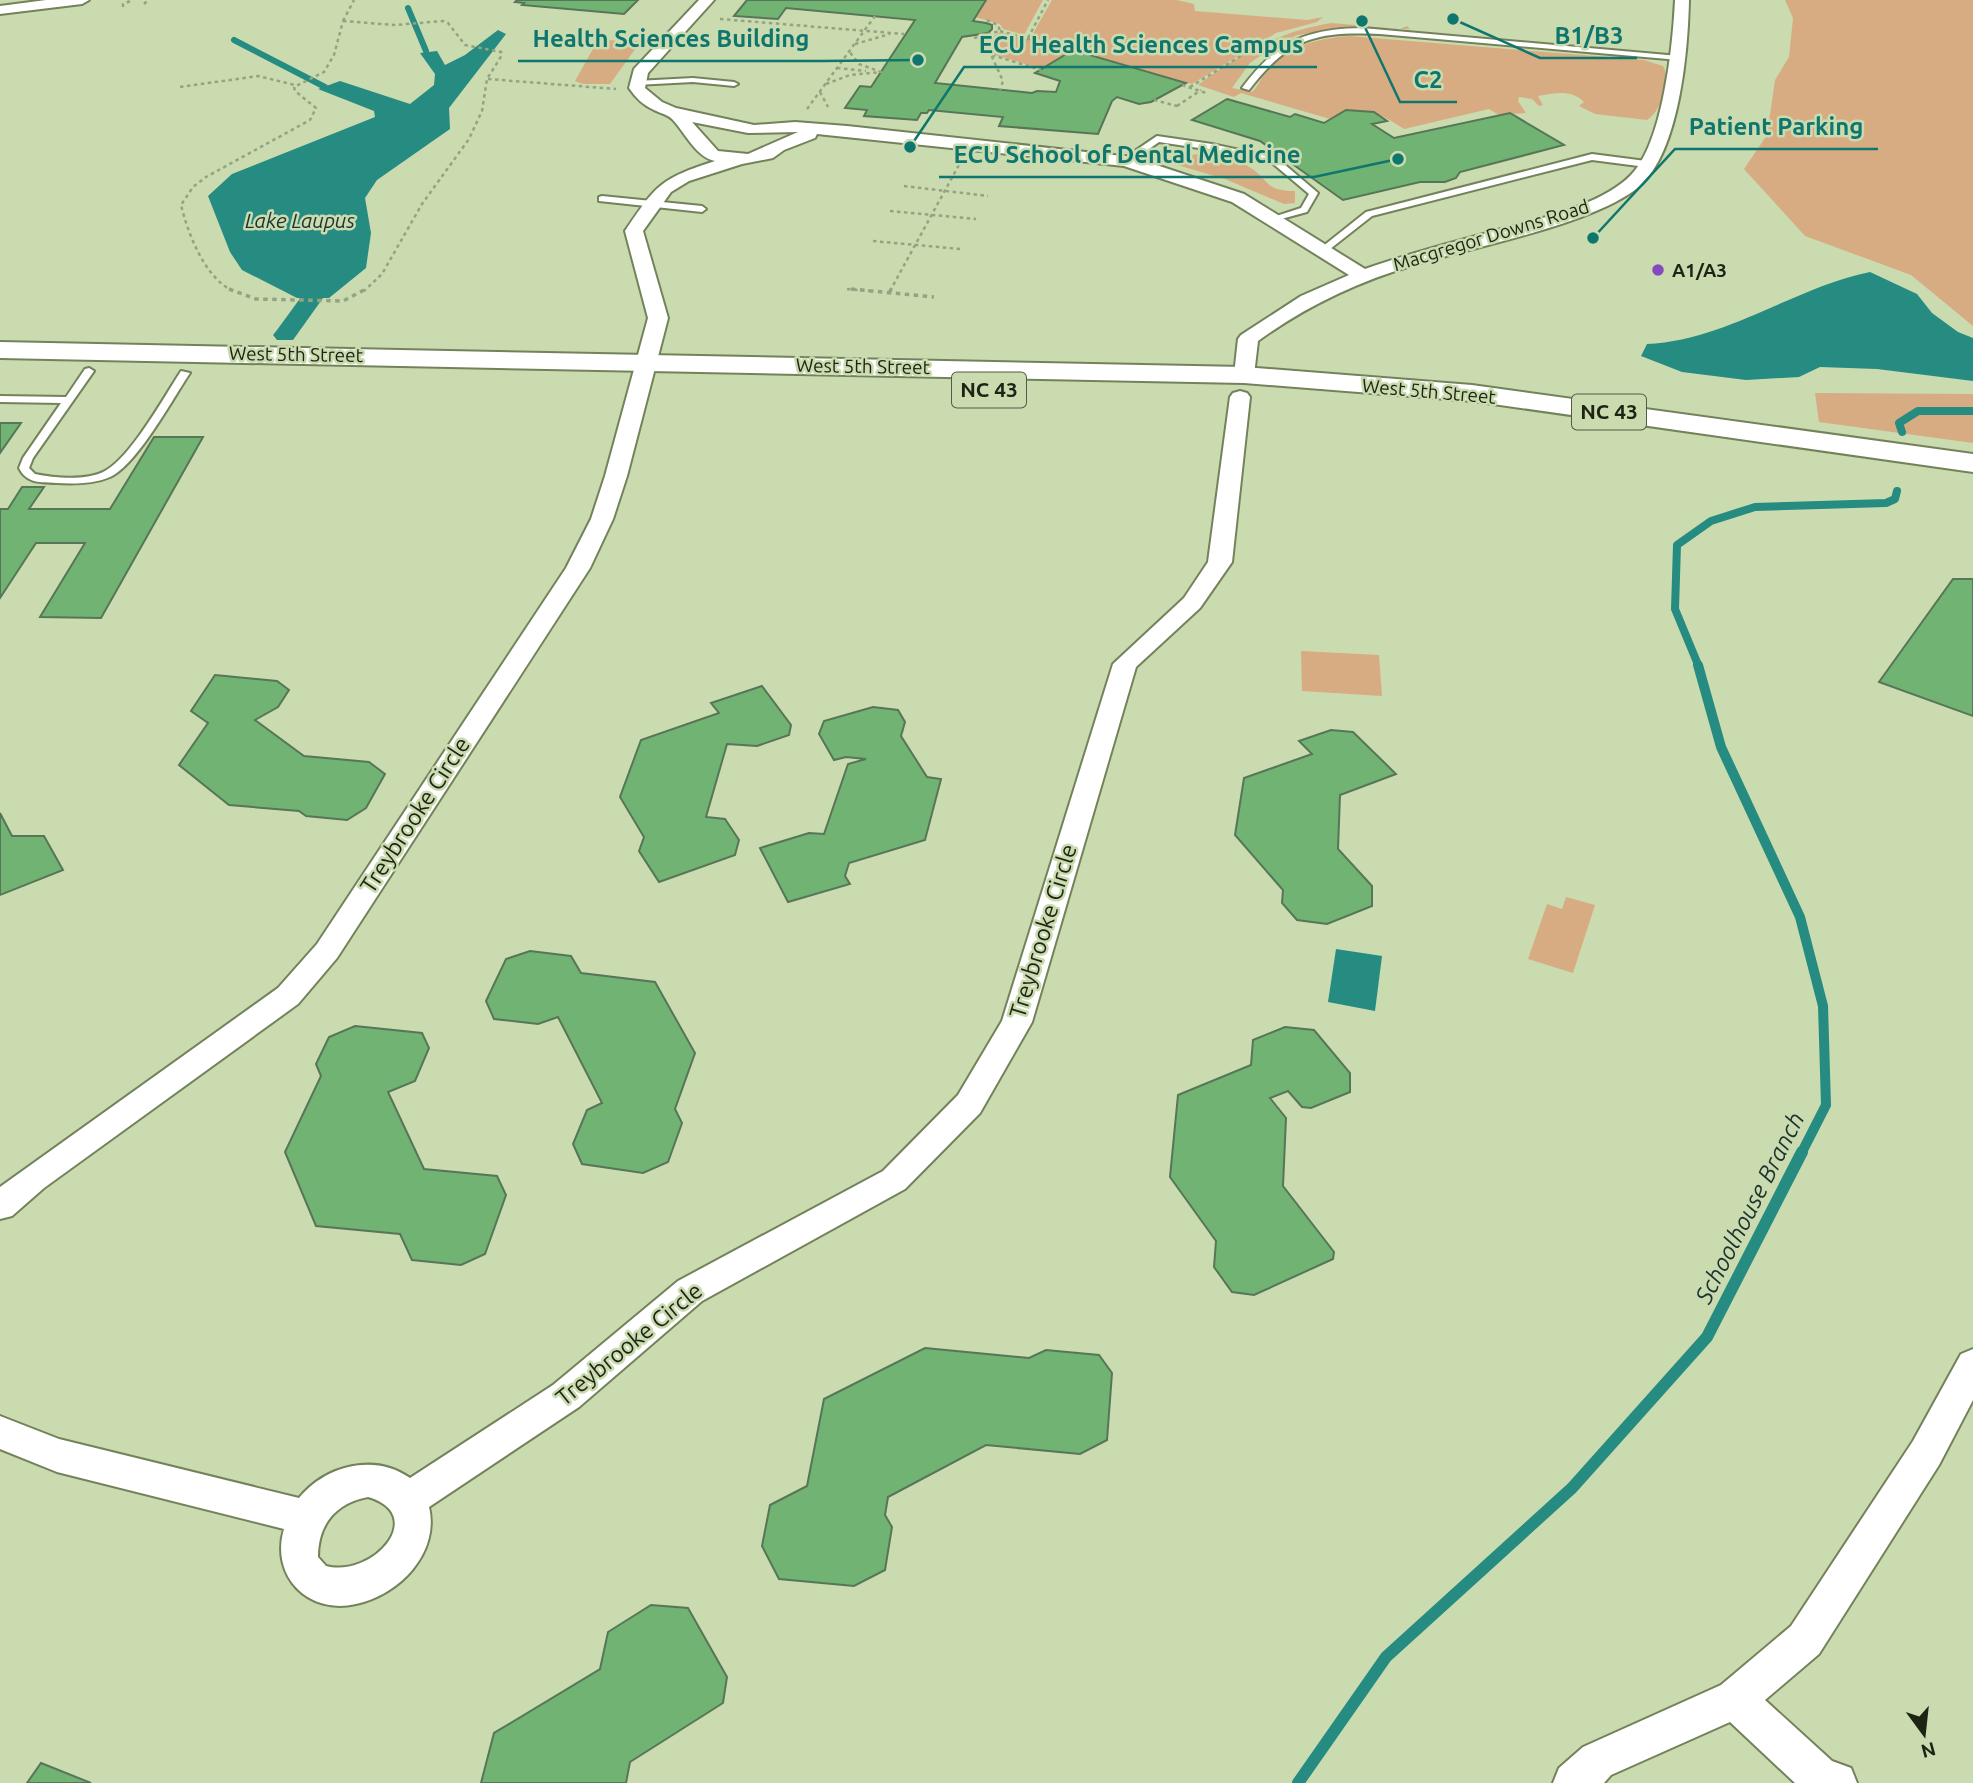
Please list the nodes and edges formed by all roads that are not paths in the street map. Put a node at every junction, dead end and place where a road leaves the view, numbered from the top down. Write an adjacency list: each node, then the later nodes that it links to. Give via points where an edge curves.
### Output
1 (82, 0): 4 (street)
2 (707, 0): 7 (street, via 640,72)
3 (1682, 0): 5 (street, Macgregor Downs Road)
4 (0, 8)
5 (1679, 58): 8 (lane, via 1342,32 1288,45 1268,59); 16 (street, Macgregor Downs Road, via 1655,150)
6 (732, 87): 7 (lane)
7 (637, 88): 9 (street)
8 (1246, 88)
9 (679, 116): 10 (street); 12 (street)
10 (754, 129): 11 (street); 12 (street, via 725,130); 13 (street, via 775,136)
11 (833, 130): 13 (street, via 803,135); 15 (street)
12 (703, 144): 14 (street, via 713,156); 17 (street)
13 (778, 146): 14 (street, via 758,157)
14 (736, 160): 17 (street)
15 (1126, 161): 21 (street, via 1238,198); 21 (lane, via 1157,139 1274,160 1314,193 1304,210)
16 (1646, 164): 22 (lane, via 1592,157 1369,214); 23 (street, Macgregor Downs Road, via 1637,178 1606,199 1549,221)
17 (683, 177): 19 (street, via 665,188)
18 (603, 199): 19 (lane)
19 (654, 203): 20 (lane); 27 (street, Treybrooke Circle, via 634,231 658,318)
20 (702, 209)
21 (1273, 220): 22 (street)
22 (1322, 251): 23 (street)
23 (1362, 275): 29 (street, Macgregor Downs Road, via 1306,300 1248,339)
24 (0, 350): 27 (main road, West 5th Street / NC 43)
25 (0, 370): 26 (main road, West 5th Street / NC 43)
26 (89, 371): 28 (main road, West 5th Street / NC 43); 31 (lane)
27 (645, 371): 28 (main road, West 5th Street / NC 43); 29 (main road, West 5th Street / NC 43); 34 (street, Treybrooke Circle, via 602,519 578,568 327,951 288,996)
28 (185, 373): 31 (lane, via 119,467 95,478 33,479 24,468 28,458)
29 (1242, 386): 32 (main road, West 5th Street / NC 43, via 1472,393); 33 (main road, West 5th Street / NC 43, via 1474,412); 37 (street, Treybrooke Circle, via 1220,562 1192,603 1125,664 1017,1021 969,1104 894,1180 690,1291 566,1396)
30 (0, 399): 31 (lane)
31 (69, 400)
32 (1973, 463)
33 (1973, 482)
34 (0, 1206)
35 (1973, 1365): 39 (street, via 1926,1453 1805,1640)
36 (0, 1432): 38 (street, via 57,1455)
37 (409, 1500): 38 (street, via 385,1482 359,1482 333,1490); 38 (street, via 414,1515 407,1549 379,1577 362,1585 342,1588 311,1578 298,1550)
38 (306, 1517)
39 (1735, 1699): 40 (street, via 1597,1761); 41 (street, via 1818,1776)
40 (1574, 1783)
41 (1836, 1783)

